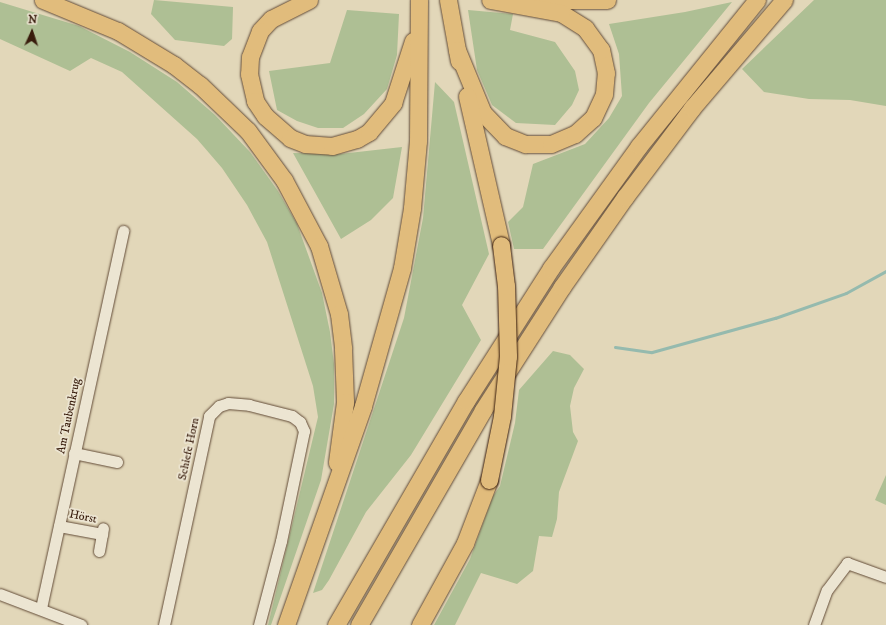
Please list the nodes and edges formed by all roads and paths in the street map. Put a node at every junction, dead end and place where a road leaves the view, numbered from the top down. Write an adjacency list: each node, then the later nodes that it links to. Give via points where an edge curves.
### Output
1 (43, 0): 14 (highway, via 118,31 179,69 248,131 298,202 319,246 339,314 344,402)
2 (309, 0): 8 (highway, via 282,11 260,30 250,57 249,74 255,101 276,129 290,138 318,146 338,145 357,139 369,132 387,114 399,90)
3 (490, 0): 10 (highway, via 561,13 585,28 601,50 606,73 604,94 593,118 575,134 551,144 525,144 504,136 483,113)
4 (519, 0): 5 (highway)
5 (607, 0)
6 (757, 0): 24 (highway, via 639,146 551,268 462,408)
7 (784, 0): 25 (highway, via 692,108 625,196 562,287 479,416)
8 (419, 7): 14 (highway, via 418,141 408,236 375,369)
9 (449, 7): 10 (highway)
10 (457, 50): 26 (highway, bridge, via 501,245 506,286 508,356 502,416 489,480 465,543)
11 (123, 231): 12 (street, Am Taubenkrug)
12 (74, 453): 13 (street); 15 (street, Am Taubenkrug)
13 (118, 461)
14 (331, 497): 23 (highway)
15 (59, 526): 16 (street, Hörst, via 102,531); 19 (street, Am Taubenkrug)
16 (99, 551)
17 (886, 577): 27 (street, via 847,563 827,590)
18 (0, 594): 19 (street)
19 (41, 608): 20 (street)
20 (81, 625)
21 (164, 625): 22 (street, Schiefe Horn, via 209,416 219,406 228,403 249,405 292,416 300,422 304,431 281,541)
22 (259, 625)
23 (286, 625)
24 (336, 625)
25 (359, 625)
26 (420, 625)
27 (814, 625)

